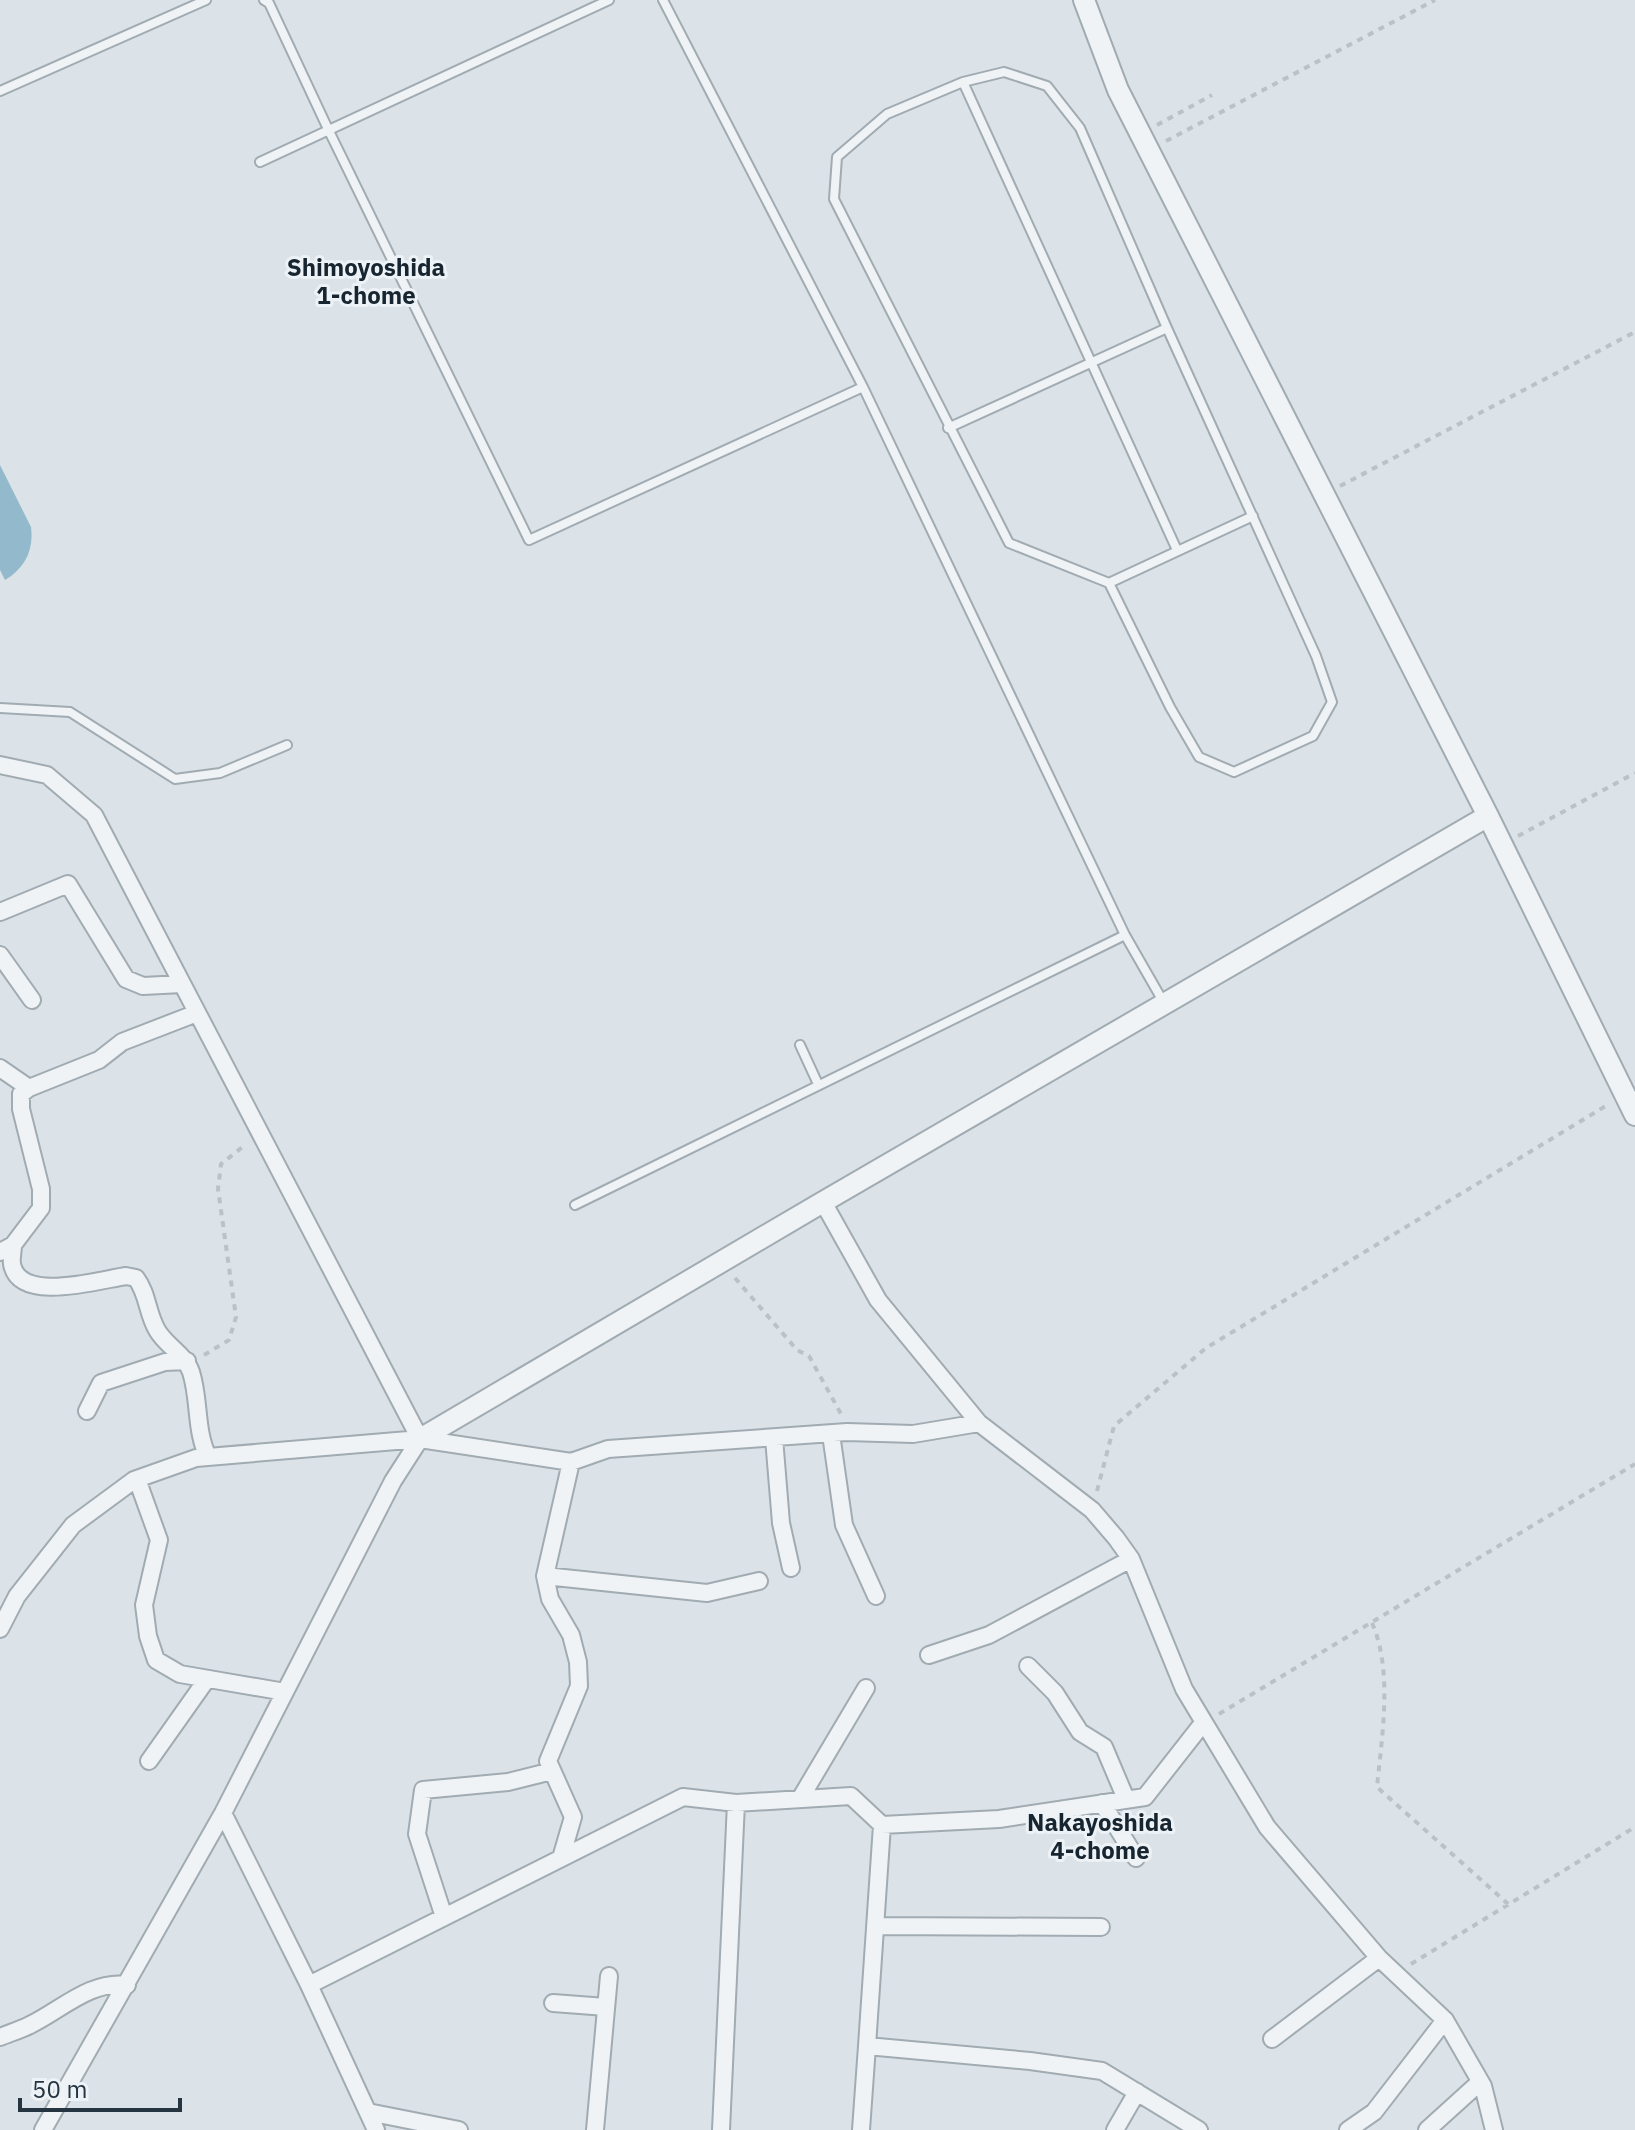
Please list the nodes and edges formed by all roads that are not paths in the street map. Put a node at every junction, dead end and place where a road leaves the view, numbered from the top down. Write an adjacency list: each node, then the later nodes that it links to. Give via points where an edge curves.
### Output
1 (206, 0): 7 (lane)
2 (264, 0): 8 (lane)
3 (609, 0): 8 (lane)
4 (663, 0): 12 (lane)
5 (1080, 1): 20 (street, via 1118,90)
6 (963, 82): 10 (lane, via 1004,72 1047,86 1080,128); 11 (lane); 13 (lane, via 887,114 837,157 834,199)
7 (0, 91)
8 (328, 129): 9 (lane); 12 (lane, via 529,540)
9 (260, 162)
10 (1167, 328): 11 (lane); 14 (lane)
11 (1093, 362): 13 (lane); 15 (lane)
12 (863, 387): 22 (lane)
13 (948, 428): 16 (lane, via 1009,543)
14 (1253, 516): 15 (lane); 16 (lane, via 1332,702 1313,736 1234,772 1199,757)
15 (1177, 550): 16 (lane)
16 (1109, 583)
17 (0, 708): 18 (lane, via 70,712 175,779 220,773)
18 (287, 745)
19 (0, 765): 24 (street, via 47,775 94,815)
20 (1488, 816): 26 (street); 32 (street)
21 (0, 912): 24 (street, via 68,884 126,979 143,986)
22 (1125, 935): 26 (lane); 30 (lane)
23 (0, 955): 25 (street)
24 (182, 984): 27 (street)
25 (32, 1000)
26 (1164, 1003): 33 (street)
27 (197, 1013): 31 (street, via 122,1042 99,1060); 41 (street)
28 (800, 1045): 30 (lane)
29 (0, 1068): 31 (street)
30 (818, 1084): 34 (lane)
31 (29, 1088): 35 (street, via 21,1094 21,1109 41,1208)
32 (1635, 1115)
33 (823, 1202): 38 (street, via 878,1300); 41 (street)
34 (575, 1205)
35 (7, 1249): 36 (street, via 20,1278 33,1287 136,1278 156,1329)
36 (187, 1361): 37 (street, via 165,1362 101,1383); 42 (street)
37 (87, 1411)
38 (979, 1423): 39 (street, via 913,1434); 45 (street, via 1092,1510)
39 (838, 1433): 40 (street); 49 (street, via 844,1525)
40 (774, 1438): 43 (street, via 608,1449); 46 (street, via 781,1523)
41 (420, 1439): 42 (street); 43 (street); 55 (street, via 393,1481)
42 (208, 1457): 44 (street)
43 (571, 1462): 47 (street)
44 (137, 1479): 50 (street, via 73,1525 17,1596); 53 (street, via 159,1540 144,1605 156,1660 180,1674)
45 (1131, 1559): 51 (street, via 989,1635); 56 (street)
46 (791, 1568)
47 (545, 1576): 48 (street, via 707,1593); 58 (street, via 550,1599 571,1635 579,1686 548,1761)
48 (759, 1581)
49 (876, 1596)
50 (0, 1629)
51 (929, 1655)
52 (1028, 1666): 60 (street, via 1055,1693 1080,1732 1104,1747)
53 (207, 1679): 55 (street); 57 (street)
54 (866, 1688): 59 (street)
55 (285, 1692): 63 (street)
56 (1203, 1723): 60 (street, via 1145,1797); 70 (street, via 1267,1827)
57 (149, 1761)
58 (552, 1771): 65 (street, via 573,1817); 67 (street, via 508,1782 417,1786 417,1834)
59 (800, 1799): 61 (street); 64 (street, via 851,1796)
60 (1126, 1799): 62 (street)
61 (736, 1803): 65 (street, via 683,1797); 87 (street)
62 (1102, 1803): 64 (street, via 999,1819); 66 (street)
63 (223, 1813): 72 (street); 73 (street)
64 (882, 1825): 68 (street)
65 (561, 1858): 67 (street)
66 (1136, 1858)
67 (444, 1917): 73 (street)
68 (876, 1926): 69 (street); 79 (street)
69 (1101, 1927)
70 (1379, 1958): 76 (street); 78 (street)
71 (609, 1976): 75 (street)
72 (127, 1985): 77 (street, via 96,1987 28,2027); 83 (street)
73 (309, 1985): 82 (street)
74 (553, 2003): 75 (street)
75 (606, 2007): 86 (street)
76 (1445, 2020): 80 (street); 91 (street, via 1374,2112)
77 (0, 2037)
78 (1272, 2039)
79 (867, 2046): 81 (street, via 1102,2071); 88 (street)
80 (1480, 2082): 92 (street); 93 (street)
81 (1137, 2092): 89 (street); 90 (street)
82 (368, 2112): 84 (street); 85 (street)
83 (43, 2130)
84 (376, 2130)
85 (459, 2130)
86 (595, 2130)
87 (721, 2130)
88 (861, 2130)
89 (1115, 2130)
90 (1199, 2130)
91 (1348, 2130)
92 (1427, 2130)
93 (1494, 2130)

